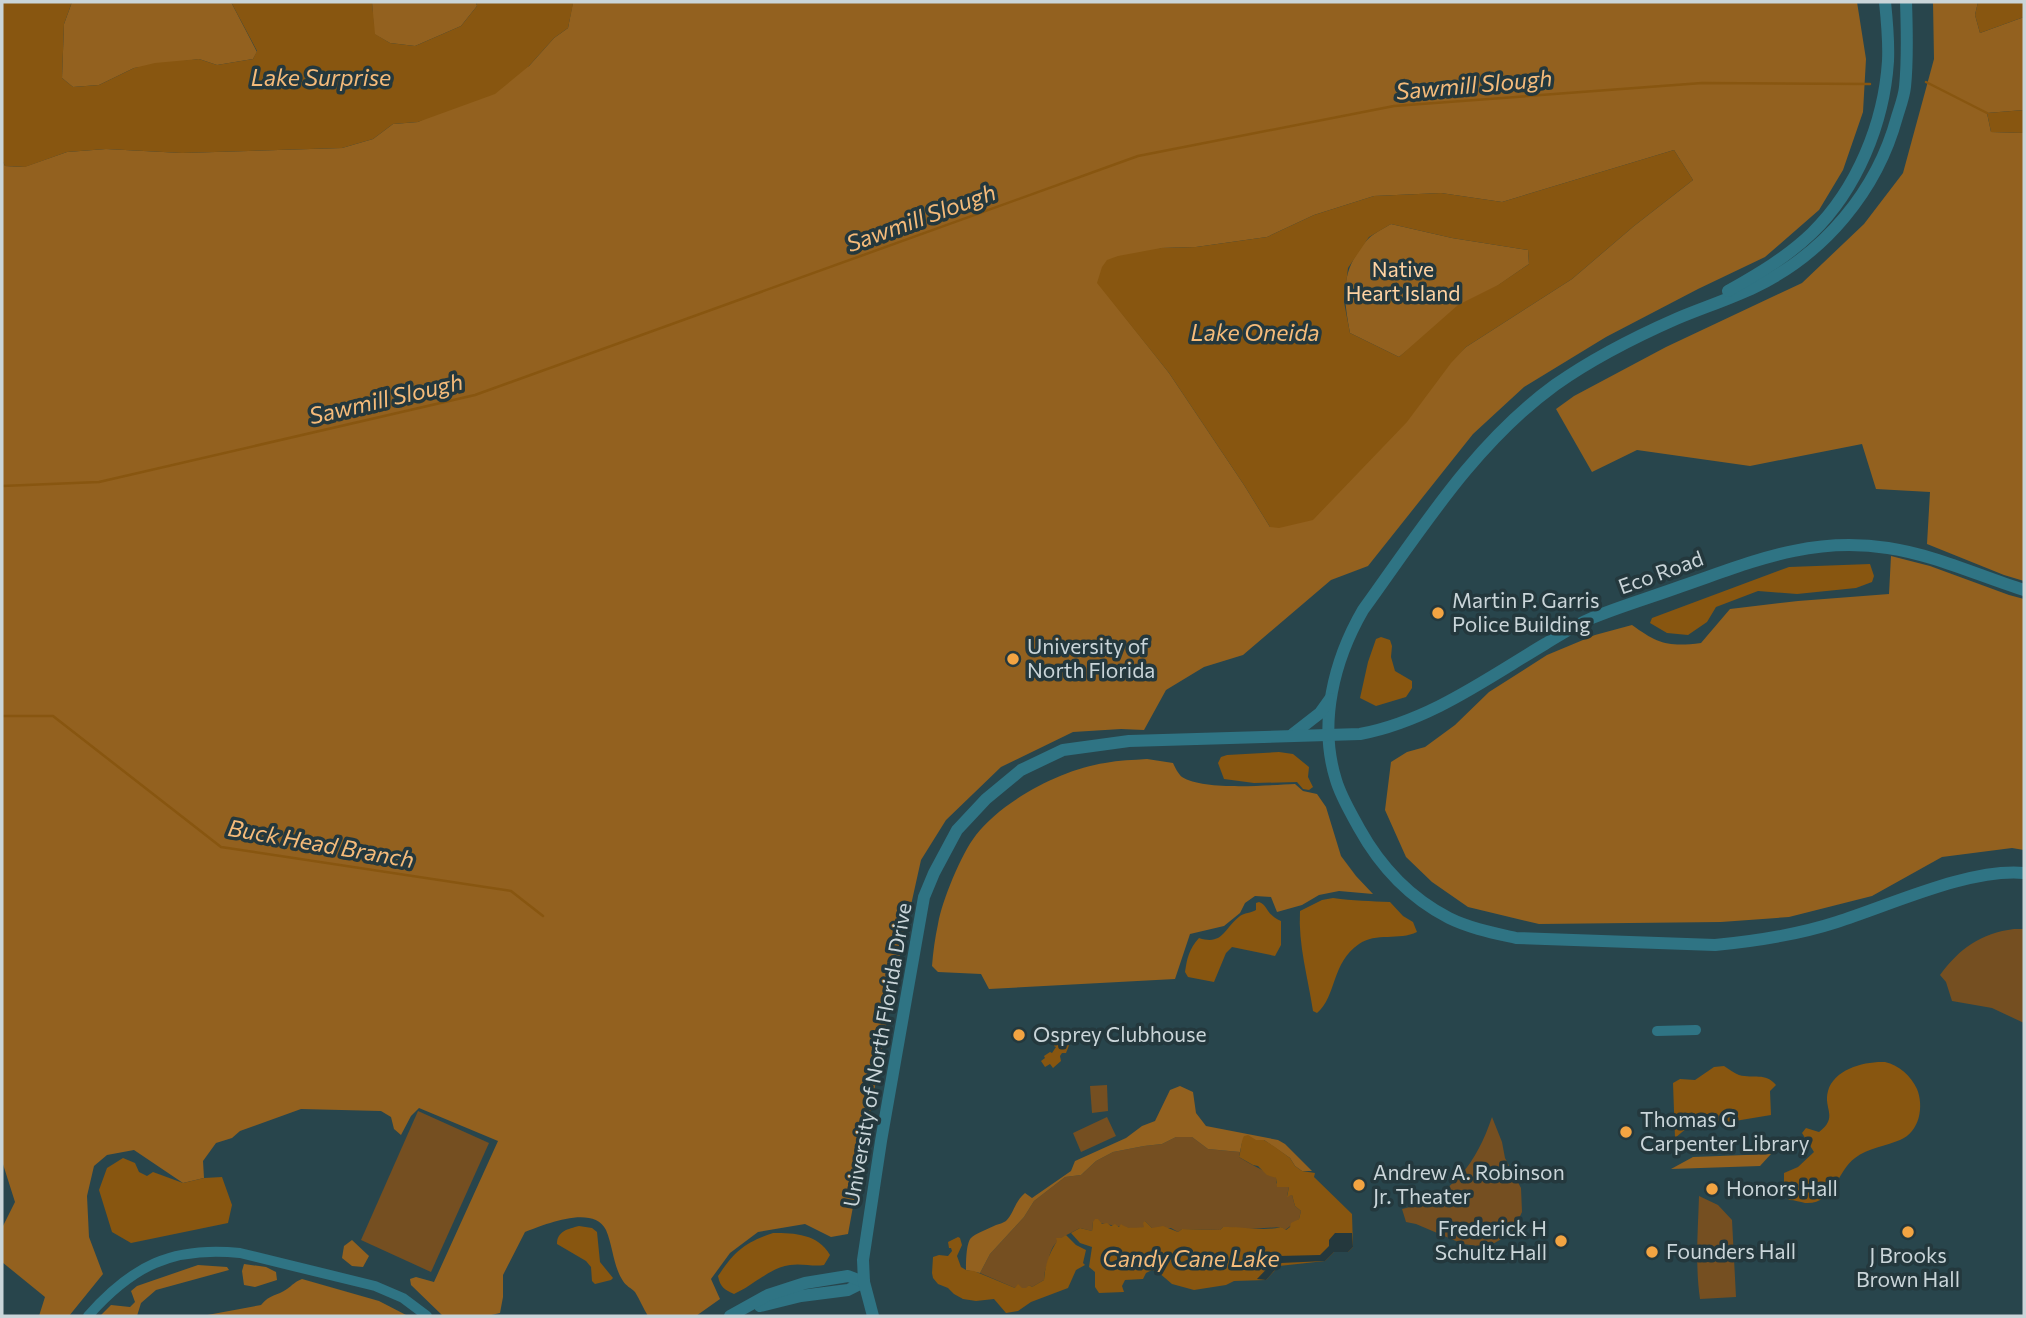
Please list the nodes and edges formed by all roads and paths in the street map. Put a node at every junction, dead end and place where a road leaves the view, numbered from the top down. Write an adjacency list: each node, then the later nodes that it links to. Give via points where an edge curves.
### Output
1 (1885, 2): 3 (street, via 1888,47 1876,126 1842,197 1820,225 1786,255)
2 (1906, 2): 3 (street, via 1905,89 1893,131 1872,177 1843,221 1798,262 1769,280)
3 (1677, 319): 5 (street, via 1556,384 1475,458 1363,610 1342,650)
4 (2024, 590): 6 (street, Eco Road, via 1933,557 1886,547 1828,545 1782,552 1590,619 1442,705 1399,724 1360,734)
5 (1331, 698): 6 (street); 7 (street)
6 (1329, 734): 7 (street, University of North Florida Drive); 8 (street, via 1331,761 1345,803 1368,845 1395,879 1450,918 1516,938 1715,945 1747,942 1810,930 1955,882)
7 (1292, 735): 11 (street, University of North Florida Drive, via 1129,741 1063,750 1021,770 957,830 934,873 920,916 879,1153 863,1259)
8 (2024, 873)
9 (1696, 1030): 10 (street)
10 (1657, 1031)
11 (864, 1282): 12 (street, via 848,1290); 15 (street, University of North Florida Drive)
12 (735, 1313)
13 (88, 1316): 14 (street, via 107,1294 145,1267 181,1254 220,1251 375,1286 403,1298)
14 (426, 1316)
15 (873, 1316)

